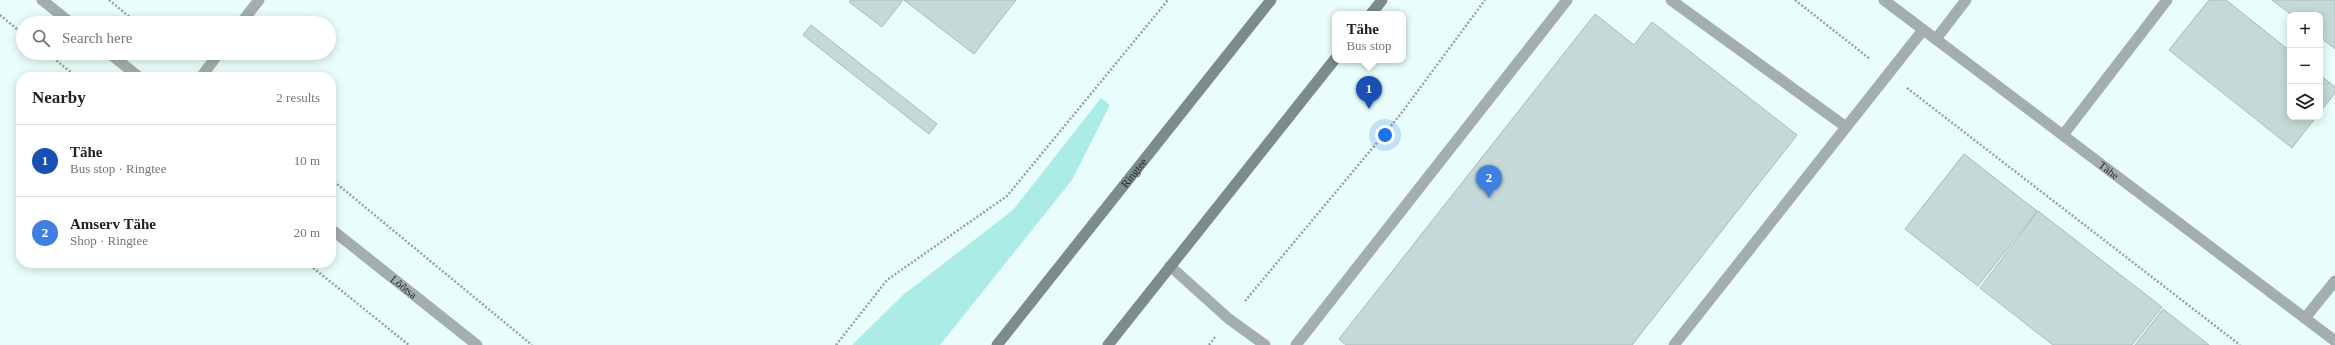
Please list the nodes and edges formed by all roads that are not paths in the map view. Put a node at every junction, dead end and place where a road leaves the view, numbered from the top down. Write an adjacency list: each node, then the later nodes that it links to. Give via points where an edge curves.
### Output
1 (42, 0): 11 (street)
2 (259, 0): 12 (street)
3 (1271, 0): 28 (main road, Ringtee)
4 (1382, 0): 10 (main road)
5 (1567, 0): 31 (street)
6 (1671, 0): 20 (street)
7 (1884, 0): 13 (street, Tähe)
8 (1966, 0): 14 (street)
9 (2167, 0): 21 (street)
10 (1373, 11)
11 (62, 16)
12 (247, 16)
13 (1923, 30): 14 (street, Tähe); 20 (street)
14 (1936, 39): 21 (street, Tähe)
15 (118, 60): 18 (street)
16 (213, 60): 19 (street)
17 (1332, 63): 23 (main road)
18 (133, 72)
19 (204, 72)
20 (1846, 127): 32 (street)
21 (2063, 135): 25 (street, Tähe)
22 (336, 233): 27 (street, Lõõtsa)
23 (1170, 266): 29 (main road); 30 (street, via 1229,319)
24 (2335, 280): 25 (street)
25 (2305, 318): 26 (street, Tähe)
26 (2335, 341)
27 (477, 345)
28 (997, 345)
29 (1108, 345)
30 (1265, 345)
31 (1296, 345)
32 (1674, 345)

